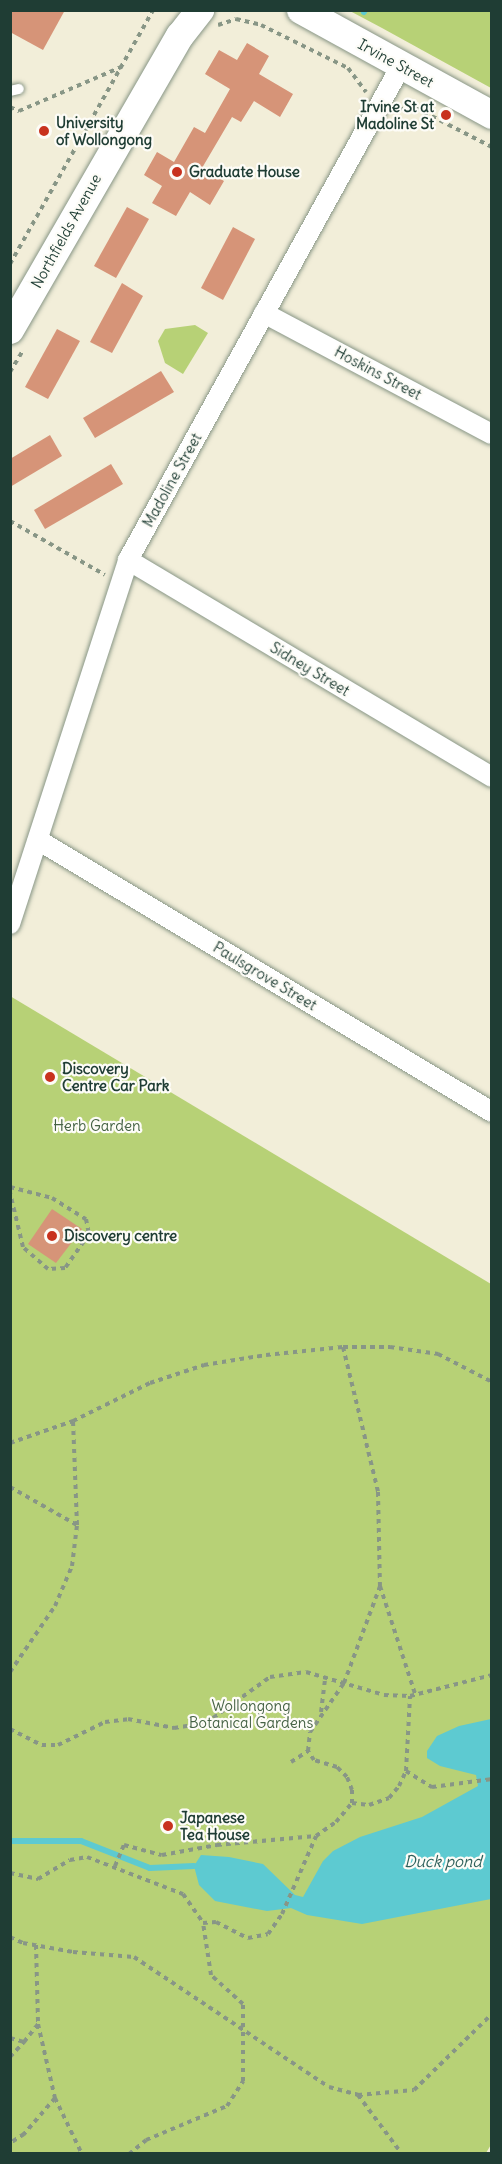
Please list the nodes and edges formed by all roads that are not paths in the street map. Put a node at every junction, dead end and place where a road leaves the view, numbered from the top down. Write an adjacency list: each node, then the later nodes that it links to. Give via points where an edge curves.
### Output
1 (174, 10): 6 (main road, Northfields Avenue)
2 (301, 10): 4 (main road, Irvine Street)
3 (206, 19): 8 (main road, Northfields Avenue, via 180,36)
4 (401, 66): 5 (main road, Irvine Street); 7 (street, Madoline Street)
5 (492, 115)
6 (10, 302)
7 (264, 313): 9 (street, Hoskins Street); 10 (street, Madoline Street)
8 (19, 336)
9 (492, 434)
10 (128, 560): 11 (street, Sidney Street); 12 (street, Madoline Street)
11 (492, 777)
12 (38, 840): 13 (street, Madoline Street); 14 (street, Paulsgrove Street)
13 (10, 924)
14 (492, 1112)

